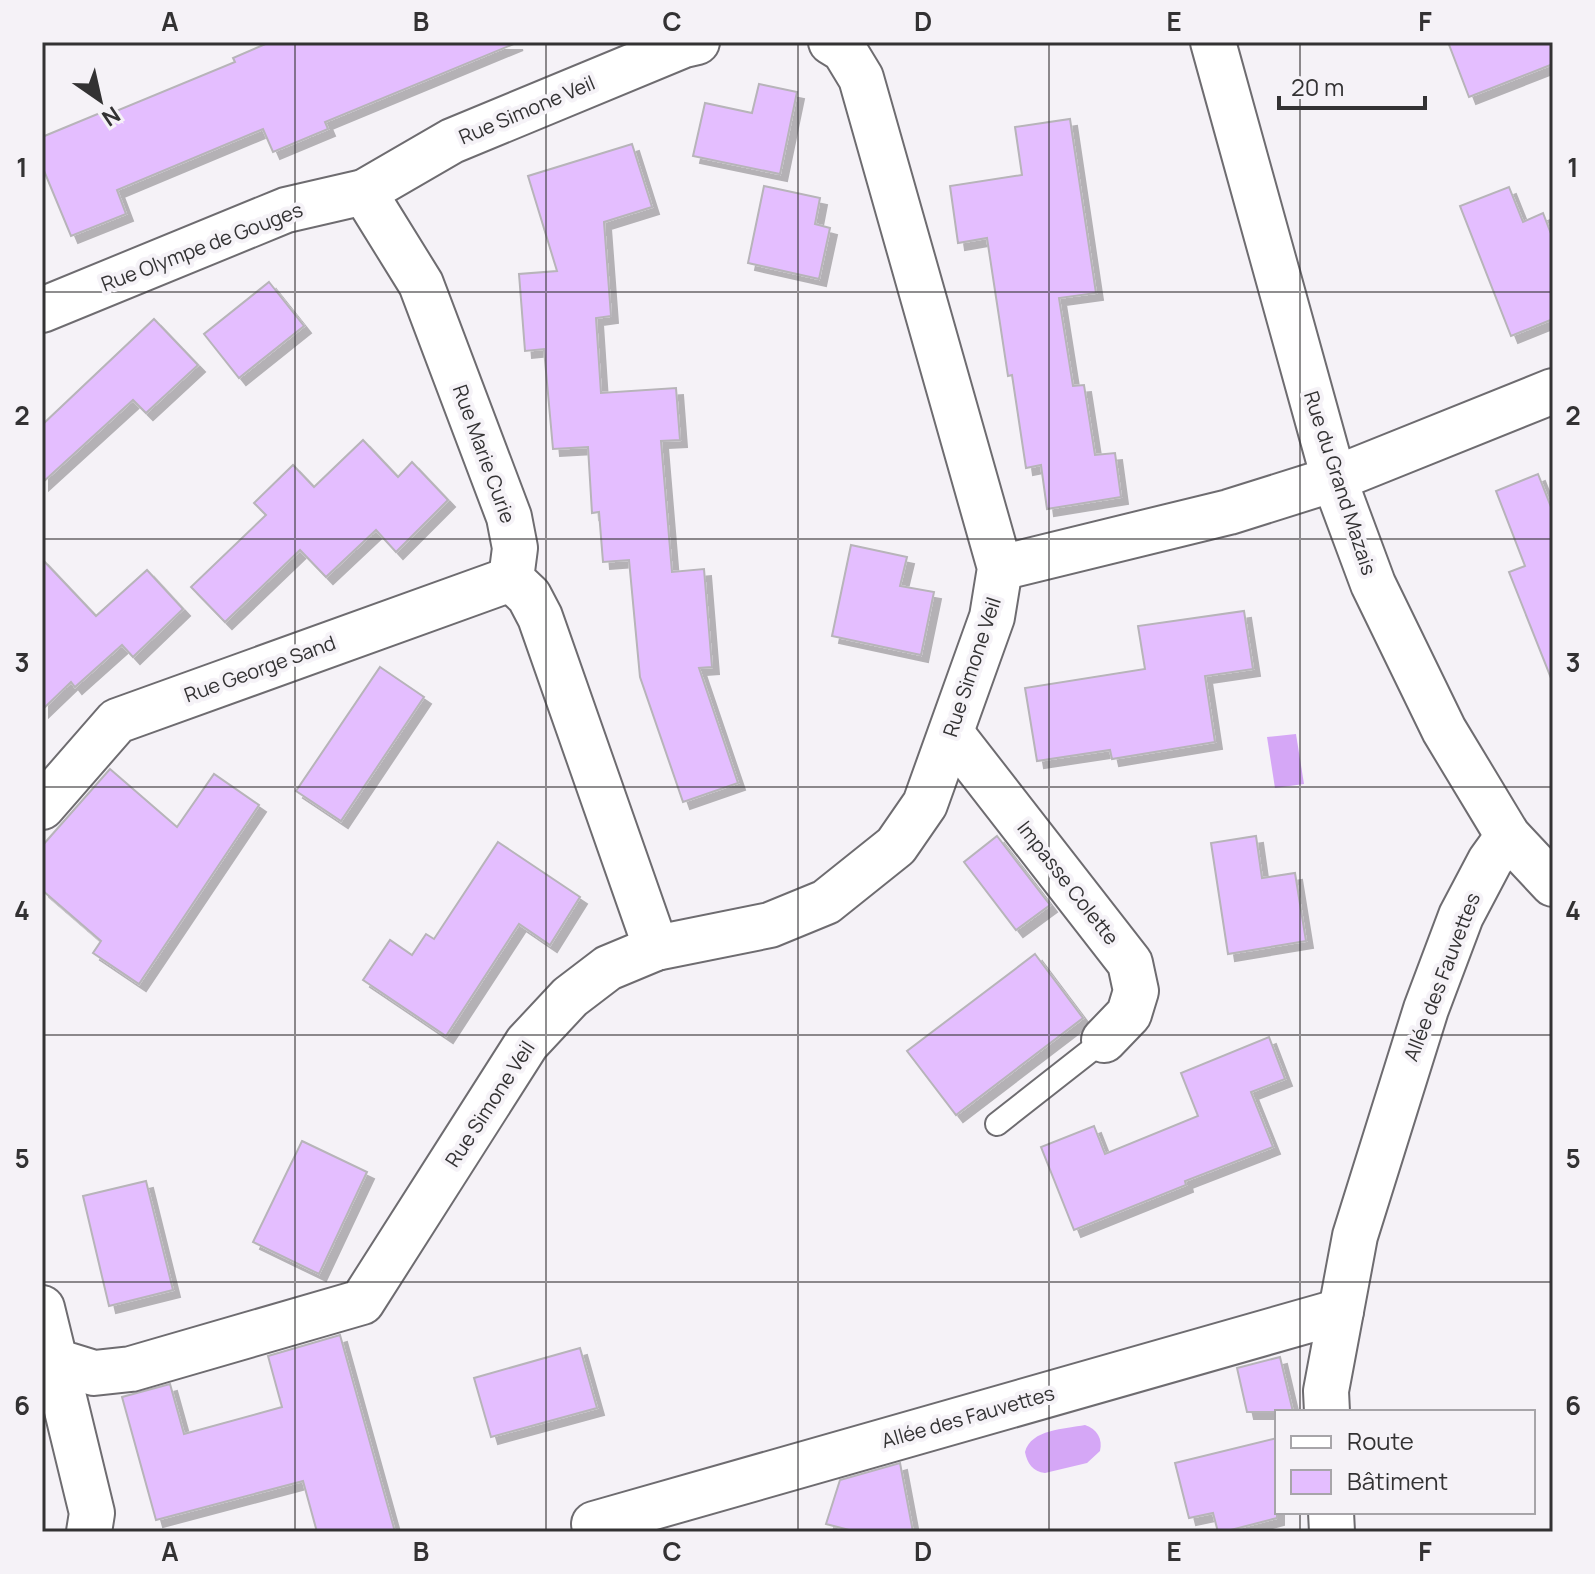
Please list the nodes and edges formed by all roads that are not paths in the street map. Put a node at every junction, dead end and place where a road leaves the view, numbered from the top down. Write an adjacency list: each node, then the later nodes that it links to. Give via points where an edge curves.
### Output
1 (697, 42): 4 (street, Rue Simone Veil, via 452,141)
2 (1213, 42): 7 (street, Rue du Grand Mazais)
3 (840, 45): 8 (street, Rue Simone Veil, via 861,78)
4 (364, 192): 5 (street, Rue Olympe de Gouges, via 286,210); 9 (street, Rue Marie Curie, via 427,299 509,517 515,548)
5 (42, 310)
6 (1553, 391): 7 (street)
7 (1334, 479): 8 (street, via 1229,512); 12 (street, Rue du Grand Mazais, via 1373,584 1444,730)
8 (1000, 568): 10 (street, Rue Simone Veil, via 992,617)
9 (511, 579): 11 (street, Rue George Sand, via 117,721); 14 (street, via 540,617)
10 (951, 733): 14 (street, Rue Simone Veil, via 925,804 896,846 826,902 770,925); 15 (street, Impasse Colette, via 1130,963 1136,991 1129,1014)
11 (42, 807)
12 (1508, 836): 13 (street, Rue du Grand Mazais); 18 (street, Allée des Fauvettes, via 1461,916 1426,1009 1355,1236)
13 (1553, 884)
14 (656, 948): 19 (street, Rue Simone Veil, via 608,968 570,997 527,1043 362,1302 131,1369 94,1373)
15 (1104, 1040): 16 (lane)
16 (997, 1124)
17 (42, 1308): 19 (street)
18 (1341, 1311): 20 (street, Allée des Fauvettes); 21 (street, Allée des Fauvettes)
19 (55, 1361): 22 (street, via 92,1513)
20 (1327, 1410)
21 (594, 1524)
22 (89, 1532)

